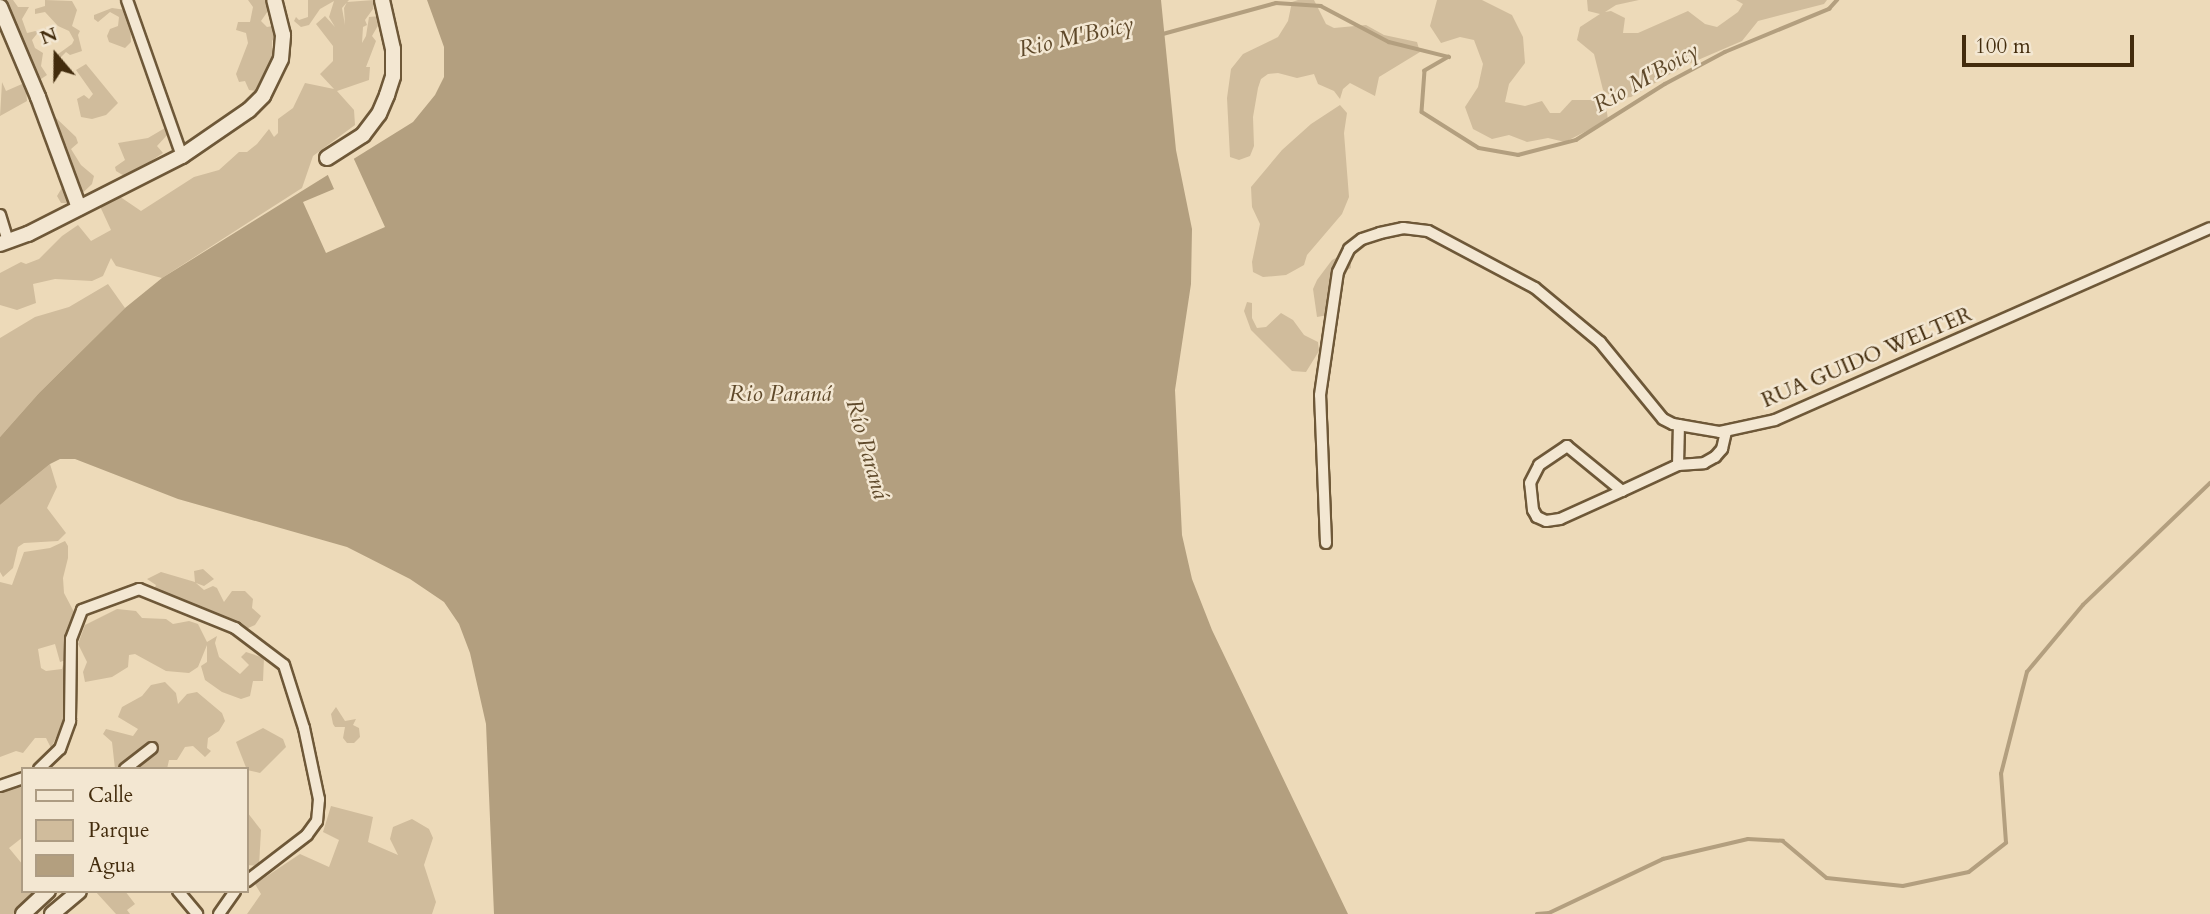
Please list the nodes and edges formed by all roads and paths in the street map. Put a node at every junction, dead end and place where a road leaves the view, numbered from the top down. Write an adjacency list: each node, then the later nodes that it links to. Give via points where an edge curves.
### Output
1 (127, 0): 5 (street)
2 (274, 0): 5 (street, via 283,35 281,59 263,96 232,124)
3 (382, 0): 6 (street, via 393,49 387,95 363,135)
4 (0, 7): 7 (street)
5 (182, 156): 7 (street)
6 (327, 158)
7 (79, 208): 10 (street)
8 (0, 215): 10 (street)
9 (2210, 228): 12 (street, RUA GUIDO WELTER, via 1775,421)
10 (4, 243)
11 (1679, 425): 12 (street, RUA GUIDO WELTER); 13 (street); 15 (street, RUA GUIDO WELTER, via 1663,419 1600,342 1535,288 1428,231 1403,228 1380,233 1349,249 1338,272 1320,396)
12 (1726, 432): 13 (street, via 1715,457 1704,463)
13 (1678, 465): 14 (street)
14 (1622, 491): 14 (street, via 1546,521 1533,510 1530,483 1539,465 1567,446)
15 (1326, 543)
16 (152, 748): 18 (street)
17 (41, 767): 21 (street, via 60,749 70,721 71,639 82,610 139,589 223,622 269,650 284,665 319,799 317,821 307,835)
18 (128, 767)
19 (21, 779): 20 (street)
20 (0, 786)
21 (248, 880)
22 (46, 893): 26 (street)
23 (77, 893): 27 (street)
24 (180, 893): 28 (street)
25 (233, 893): 29 (street)
26 (23, 914)
27 (52, 914)
28 (197, 914)
29 (219, 914)

